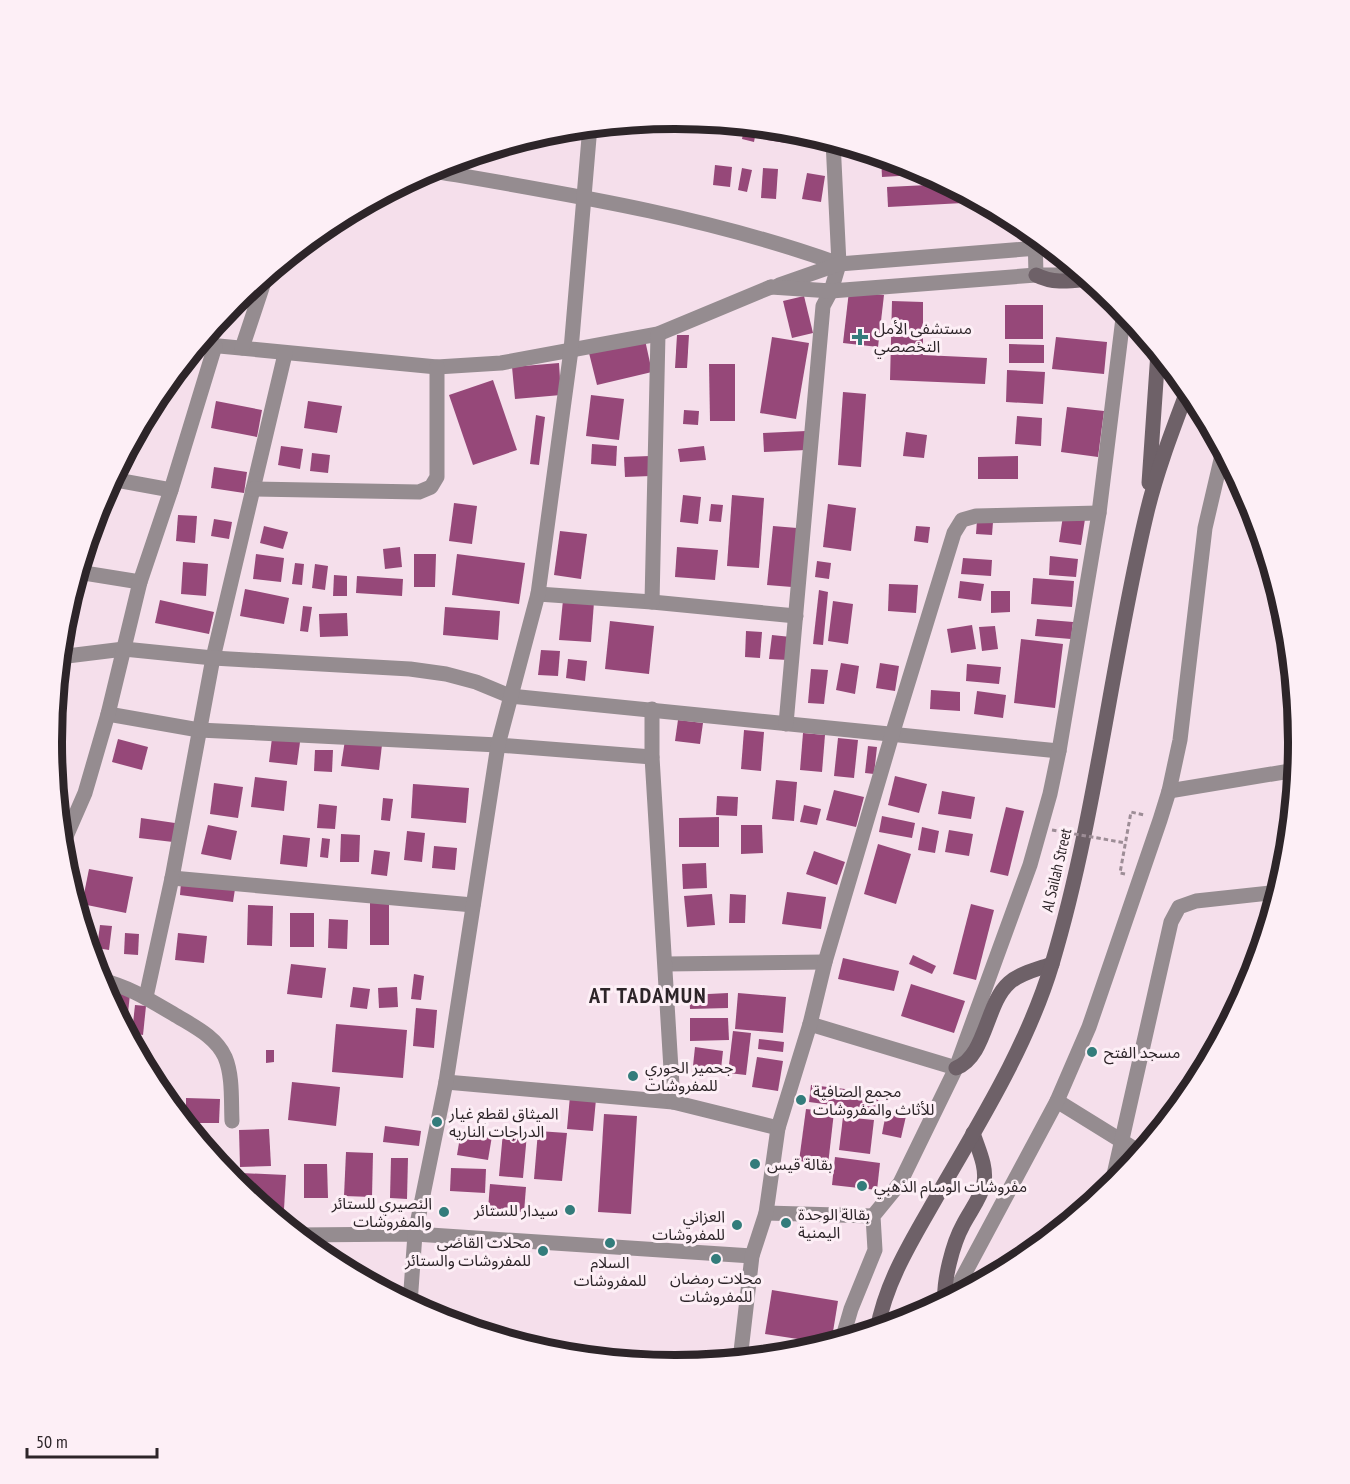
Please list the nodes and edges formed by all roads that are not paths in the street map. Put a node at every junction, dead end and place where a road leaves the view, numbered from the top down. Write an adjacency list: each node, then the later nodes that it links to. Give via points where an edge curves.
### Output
1 (589, 135): 4 (street)
2 (833, 149): 7 (street)
3 (445, 173): 4 (street)
4 (584, 197): 7 (street, via 719,226); 19 (street)
5 (1032, 244): 7 (street)
6 (1039, 249): 9 (street)
7 (839, 264): 11 (street); 13 (street)
8 (1070, 273): 9 (street)
9 (1036, 275): 10 (main road, via 1059,282); 13 (street)
10 (1079, 280)
11 (771, 287): 13 (street); 15 (street)
12 (262, 289): 18 (street)
13 (831, 291): 34 (street, via 823,306)
14 (1122, 322): 29 (street)
15 (658, 334): 19 (street); 33 (street)
16 (208, 345): 17 (street)
17 (215, 345): 18 (street); 27 (street)
18 (242, 348): 20 (street)
19 (571, 350): 22 (street, via 501,363); 32 (street)
20 (285, 354): 22 (street); 26 (street)
21 (1157, 363): 28 (main road)
22 (437, 367): 26 (street, via 437,477 430,487 419,492)
23 (1184, 400): 28 (main road, Al Sailah Street)
24 (1221, 463): 48 (street, via 1205,528 1180,740)
25 (120, 481): 27 (street)
26 (253, 489): 37 (street)
27 (171, 490): 31 (street)
28 (1147, 511): 55 (main road, Al Sailah Street, via 1087,819)
29 (1099, 513): 43 (street, via 976,516 962,520 954,533); 45 (street)
30 (85, 573): 31 (street)
31 (140, 582): 35 (street)
32 (538, 594): 33 (street); 38 (street)
33 (652, 602): 34 (street)
34 (796, 616): 41 (street)
35 (124, 649): 36 (street); 37 (street); 40 (street)
36 (68, 656)
37 (213, 658): 38 (street, via 410,669 476,682); 42 (street)
38 (510, 696): 39 (street); 44 (street)
39 (652, 709): 41 (street); 46 (street)
40 (108, 714): 42 (street); 49 (street, via 85,793)
41 (786, 723): 43 (street)
42 (199, 730): 44 (street); 50 (street)
43 (892, 735): 45 (street); 53 (street)
44 (498, 745): 46 (street); 52 (street)
45 (1059, 751): 59 (street, via 1030,865)
46 (652, 757): 54 (street)
47 (1287, 771): 48 (street)
48 (1169, 791): 61 (street, via 1089,1027)
49 (69, 832)
50 (172, 878): 52 (street); 57 (street)
51 (1270, 893): 66 (street, via 1196,901 1179,907 1171,922)
52 (473, 905): 60 (street)
53 (825, 962): 54 (street); 58 (street)
54 (666, 964): 62 (street)
55 (1052, 964): 59 (main road, via 1018,977 1002,990 969,1060); 65 (main road, Al Sailah Street, via 1010,1067)
56 (111, 982): 57 (street)
57 (146, 997): 63 (street, via 212,1039 225,1058 231,1084)
58 (810, 1024): 59 (street); 64 (street)
59 (956, 1068): 70 (street, via 900,1183)
60 (446, 1082): 62 (street); 71 (street)
61 (1057, 1101): 66 (street); 74 (street)
62 (673, 1102): 64 (street)
63 (232, 1121)
64 (778, 1128): 69 (street)
65 (973, 1133): 75 (main road, via 984,1182 955,1242); 77 (main road, Al Sailah Street, via 901,1258)
66 (1122, 1141): 67 (street); 68 (street)
67 (1134, 1149)
68 (1115, 1169)
69 (766, 1213): 70 (street); 73 (street)
70 (873, 1216): 78 (street, via 875,1250)
71 (415, 1234): 72 (street); 73 (street); 76 (street)
72 (310, 1235)
73 (752, 1256): 79 (street)
74 (958, 1286)
75 (945, 1292)
76 (411, 1295)
77 (880, 1320)
78 (844, 1332)
79 (741, 1351)

